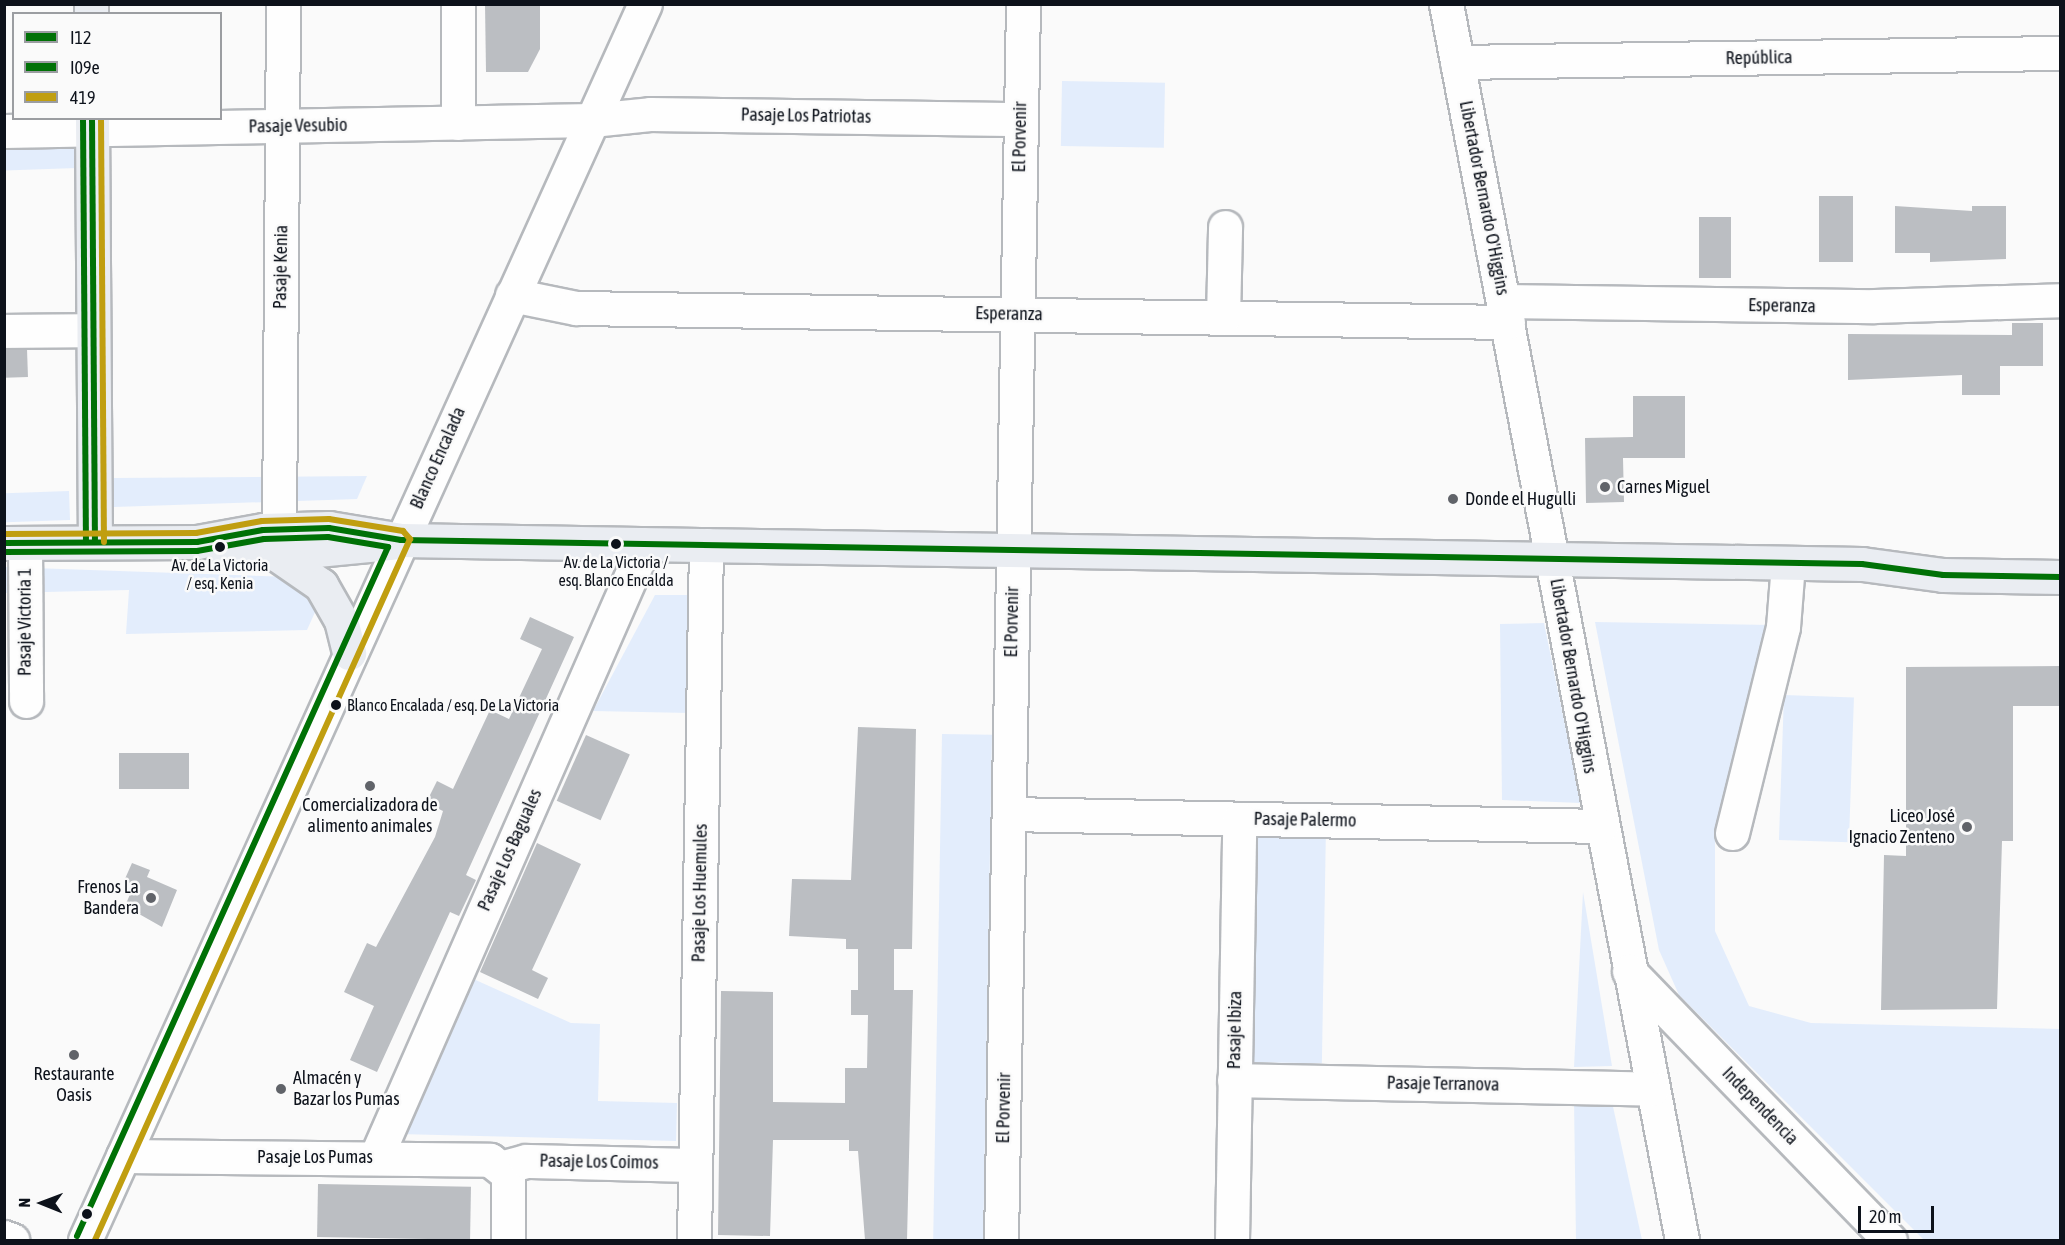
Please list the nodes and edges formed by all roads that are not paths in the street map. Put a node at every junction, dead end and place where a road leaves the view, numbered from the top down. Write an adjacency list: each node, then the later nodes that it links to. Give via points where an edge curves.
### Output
1 (283, 4): 12 (street, Pasaje Kenia)
2 (458, 4): 10 (street)
3 (645, 4): 9 (street, Blanco Encalada)
4 (1023, 4): 8 (street, El Porvenir)
5 (1446, 4): 7 (street, Libertador Bernardo O'Higgins)
6 (2061, 53): 7 (street, República)
7 (1457, 62): 17 (street, Libertador Bernardo O'Higgins)
8 (1021, 118): 9 (street, Pasaje Los Patriotas, via 650,114); 18 (street, El Porvenir)
9 (592, 120): 10 (street, Pasaje Vesubio); 15 (street, Blanco Encalada)
10 (458, 123): 12 (street, Pasaje Vesubio)
11 (92, 124): 12 (street, Pasaje Vesubio); 13 (street, Pasaje Vesubio); 20 (main road)
12 (283, 126): 24 (street, Pasaje Kenia)
13 (4, 131)
14 (1225, 227): 19 (street)
15 (512, 295): 18 (street, Esperanza, via 576,308); 22 (street, Blanco Encalada)
16 (2061, 300): 17 (street, Esperanza)
17 (1506, 312): 19 (street, Esperanza); 30 (street, Libertador Bernardo O'Higgins)
18 (1017, 315): 19 (street, Esperanza); 28 (street, El Porvenir)
19 (1223, 318)
20 (93, 330): 21 (street); 23 (main road)
21 (4, 331)
22 (401, 540): 24 (main road, via 362,550); 26 (main road); 34 (street, Blanco Encalada)
23 (95, 542): 24 (main road); 25 (main road)
24 (278, 542): 34 (main road, via 321,585 341,620)
25 (15, 543): 35 (street, Pasaje Victoria 1)
26 (645, 544): 27 (main road); 44 (street, Pasaje Los Baguales)
27 (706, 545): 28 (main road); 45 (street, Pasaje Los Huemules)
28 (1013, 550): 30 (main road); 36 (street, El Porvenir)
29 (2061, 554): 32 (main road, via 1947,554)
30 (1551, 558): 31 (main road); 38 (street, Libertador Bernardo O'Higgins)
31 (1788, 563): 32 (main road); 39 (street, via 1784,627)
32 (1862, 564): 33 (main road, via 1943,575)
33 (2061, 577)
34 (349, 652): 43 (street, Blanco Encalada)
35 (26, 701)
36 (1009, 814): 37 (street, Pasaje Palermo); 52 (street, El Porvenir)
37 (1239, 819): 38 (street, Pasaje Palermo); 41 (street, Pasaje Ibiza)
38 (1601, 826): 40 (street, Libertador Bernardo O'Higgins)
39 (1732, 833)
40 (1629, 971): 42 (street, Libertador Bernardo O'Higgins); 55 (street, Independencia)
41 (1234, 1080): 42 (street, Pasaje Terranova); 53 (street, Pasaje Ibiza)
42 (1652, 1089): 54 (street, Libertador Bernardo O'Higgins)
43 (123, 1156): 44 (street, Pasaje Los Pumas); 49 (street, Blanco Encalada)
44 (376, 1157): 46 (street, Pasaje Los Pumas, via 490,1160)
45 (695, 1164): 46 (street, Pasaje Los Coimos, via 526,1161); 51 (street, Pasaje Los Huemules)
46 (504, 1167): 50 (street)
47 (4, 1238): 48 (street)
48 (12, 1240)
49 (85, 1240)
50 (508, 1240)
51 (694, 1240)
52 (1001, 1240)
53 (1232, 1240)
54 (1682, 1240)
55 (1890, 1240)

